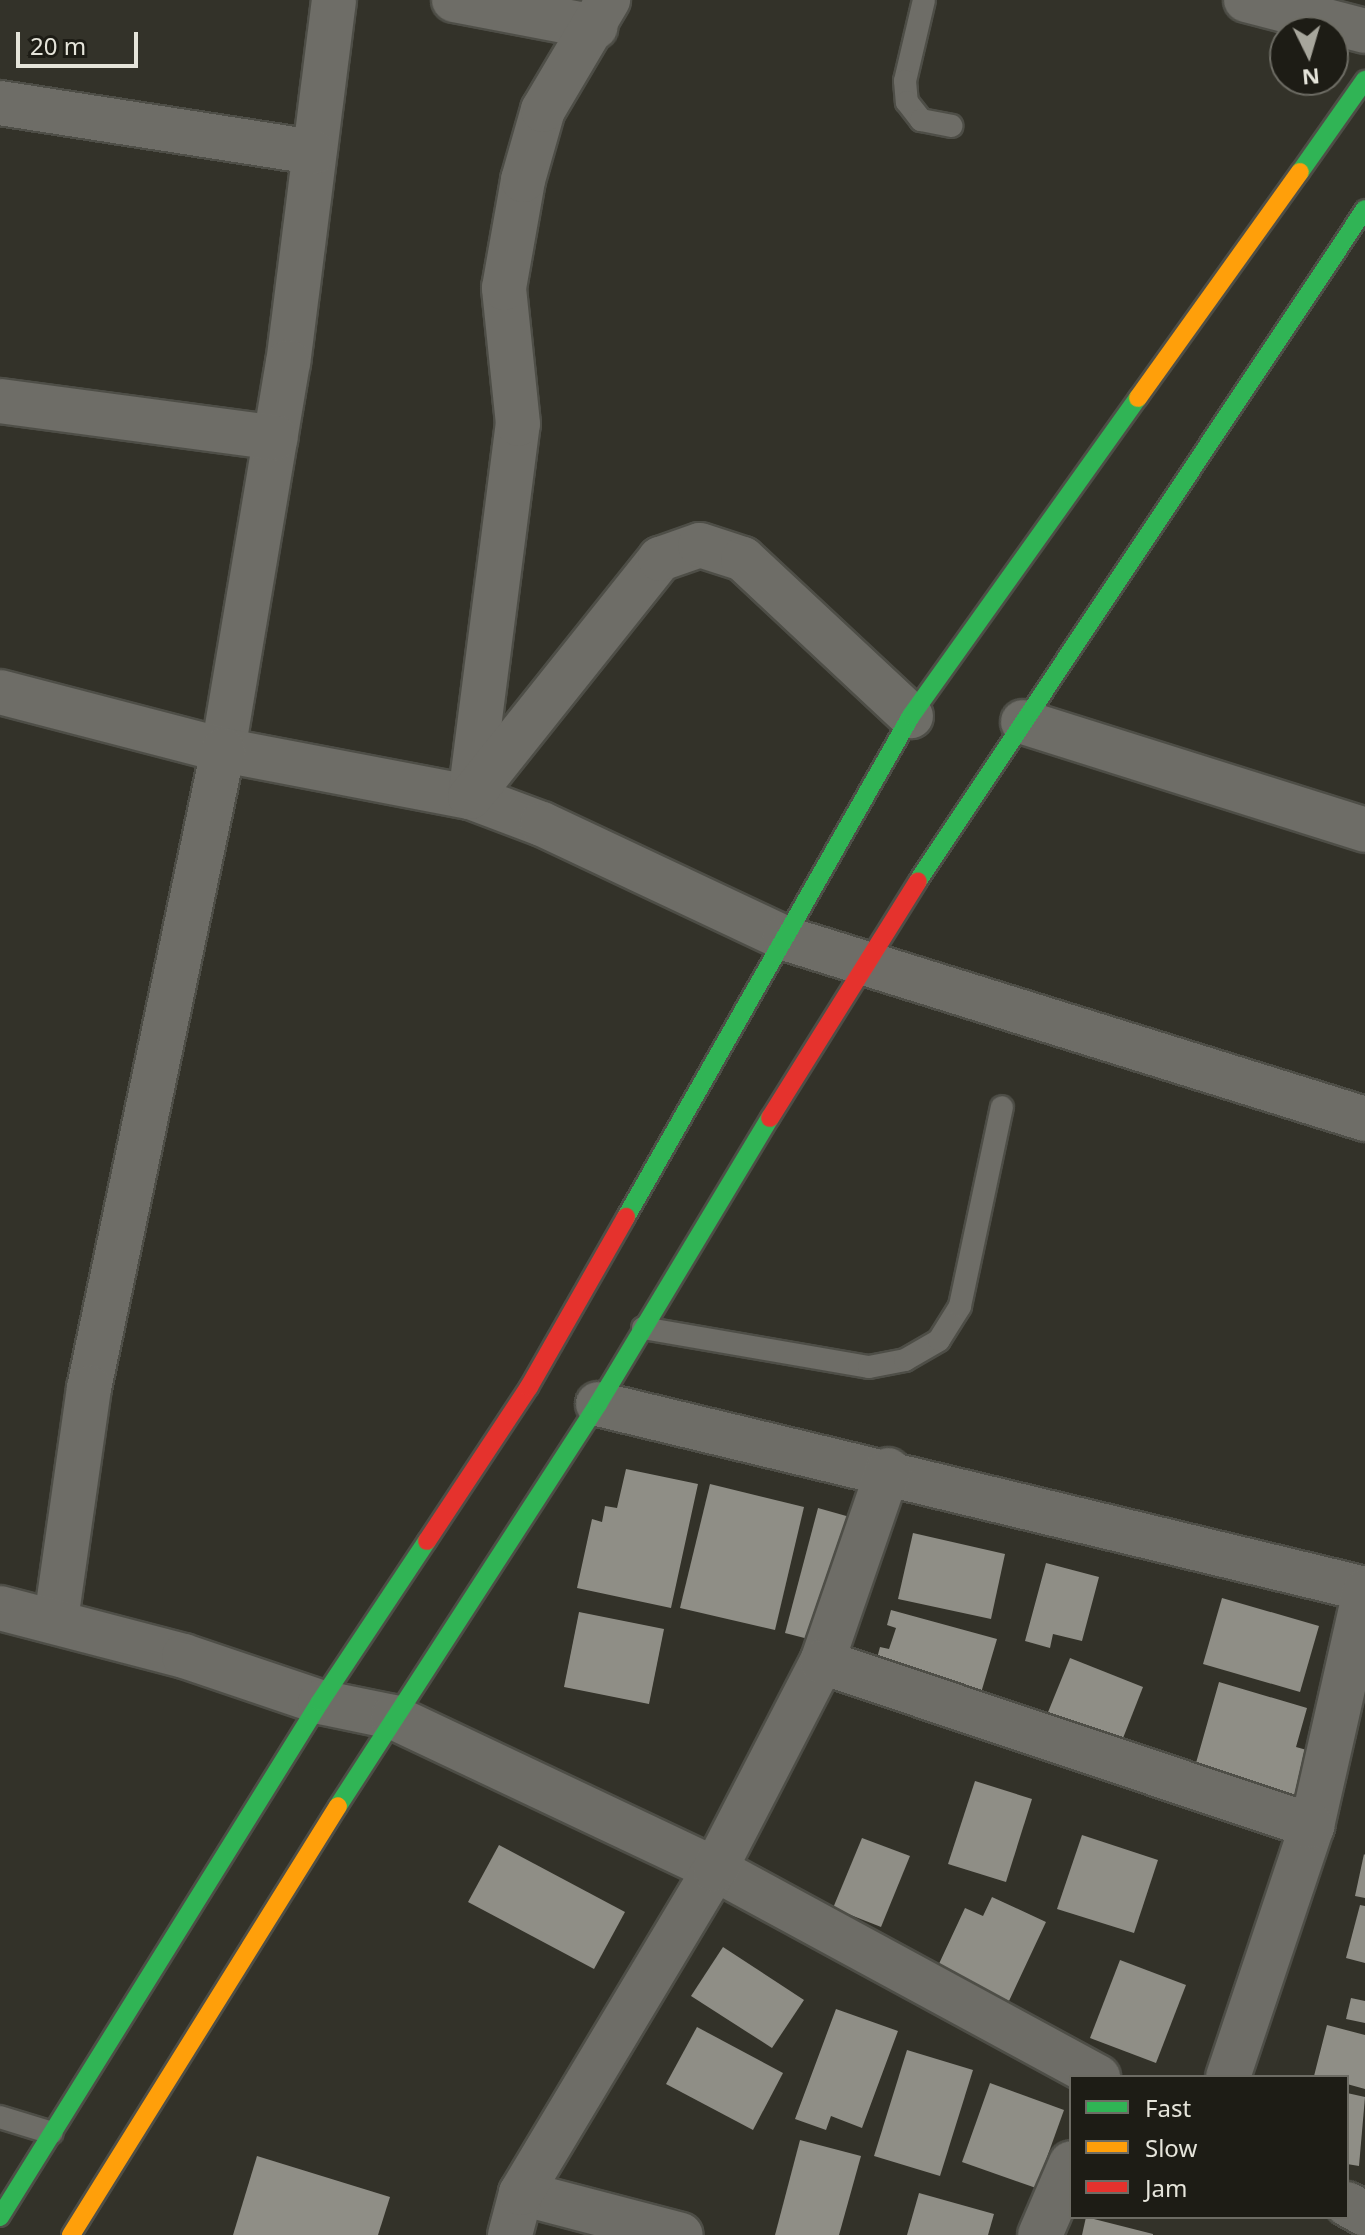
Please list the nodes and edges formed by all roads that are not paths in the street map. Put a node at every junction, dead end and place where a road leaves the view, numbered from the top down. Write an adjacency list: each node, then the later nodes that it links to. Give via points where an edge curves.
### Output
1 (334, 0): 10 (street)
2 (454, 0): 5 (street)
3 (924, 0): 9 (lane, via 905,81 907,102 921,120)
4 (1246, 0): 6 (street)
5 (602, 13): 18 (street, via 543,110 523,180 504,288 518,424)
6 (1365, 31)
7 (1365, 80): 15 (highway)
8 (0, 103): 10 (street)
9 (951, 126)
10 (313, 152): 13 (street)
11 (1365, 209): 16 (highway)
12 (0, 401): 13 (street)
13 (276, 438): 17 (street)
14 (0, 692): 17 (street)
15 (911, 716): 18 (street, via 743,559 700,545 660,559); 20 (highway)
16 (1023, 722): 19 (street); 21 (highway)
17 (223, 750): 18 (street); 29 (street, via 89,1388)
18 (470, 797): 20 (street, via 542,824)
19 (1365, 830)
20 (784, 938): 21 (street); 31 (highway, via 529,1387)
21 (862, 965): 23 (street); 24 (highway)
22 (1002, 1107): 24 (lane, via 960,1306 939,1340 905,1360 869,1367)
23 (1365, 1119)
24 (643, 1328): 25 (highway)
25 (598, 1404): 26 (street); 32 (highway)
26 (888, 1470): 27 (street); 30 (street)
27 (1365, 1590): 33 (street)
28 (0, 1608): 29 (street)
29 (56, 1621): 31 (street, via 184,1656)
30 (822, 1662): 33 (street); 34 (street)
31 (320, 1702): 32 (street); 38 (highway)
32 (393, 1717): 34 (street); 42 (highway)
33 (1312, 1826): 36 (street)
34 (715, 1869): 35 (street); 40 (street)
35 (1094, 2075)
36 (1229, 2075)
37 (0, 2117): 38 (lane)
38 (52, 2133): 41 (highway)
39 (1069, 2168): 45 (street)
40 (521, 2193): 43 (street); 44 (street)
41 (0, 2217)
42 (71, 2235)
43 (510, 2235)
44 (681, 2235)
45 (1040, 2235)

